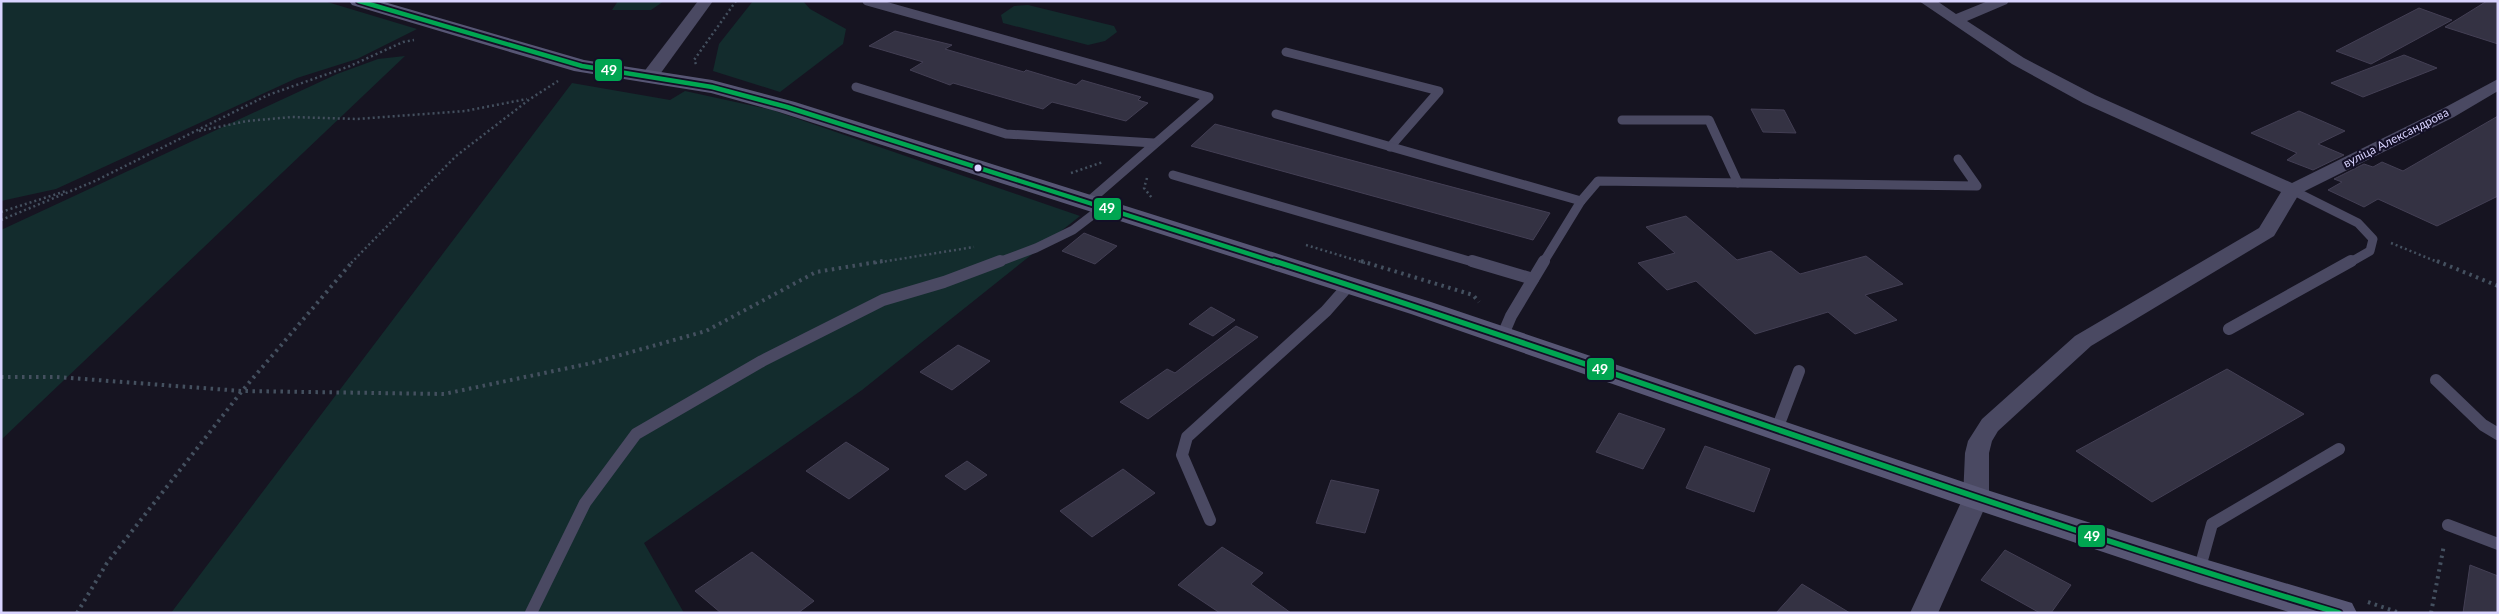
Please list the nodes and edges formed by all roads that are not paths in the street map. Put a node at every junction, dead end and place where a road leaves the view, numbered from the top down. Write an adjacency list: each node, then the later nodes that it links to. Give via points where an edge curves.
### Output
1 (359, 1): 8 (main road, via 582,66)
2 (706, 1): 8 (street)
3 (867, 1): 13 (lane, via 1209,97)
4 (1926, 1): 6 (street)
5 (2002, 1): 6 (street)
6 (1955, 20): 18 (street, via 2018,61 2089,99)
7 (1286, 52): 14 (lane, via 1439,91)
8 (650, 77): 20 (main road, via 742,94)
9 (2498, 84): 18 (street, вуліца Александрова, via 2448,113)
10 (856, 87): 13 (lane, via 1006,134)
11 (1276, 114): 14 (lane)
12 (1622, 120): 17 (lane, via 1710,120)
13 (1154, 143): 20 (lane)
14 (1390, 146): 19 (lane)
15 (1958, 159): 17 (lane, via 1977,186)
16 (1173, 175): 21 (lane)
17 (1738, 183): 19 (lane, via 1598,181)
18 (2292, 190): 23 (lane, via 2358,223 2373,240 2370,251); 30 (street, via 2267,232 2082,341 1990,425 1977,453)
19 (1581, 202): 21 (lane)
20 (1096, 204): 22 (main road); 35 (lane, via 1073,230 1036,248 944,282 883,300 762,361 636,434 585,503)
21 (1534, 279): 24 (lane)
22 (1348, 286): 24 (main road); 31 (lane, via 1326,311 1187,437 1182,454)
23 (2229, 329)
24 (1502, 337): 27 (main road)
25 (1799, 371): 27 (lane)
26 (2436, 380): 28 (lane, via 2482,425)
27 (1777, 429): 30 (main road)
28 (2498, 434)
29 (2339, 449): 34 (lane, via 2212,524)
30 (1976, 498): 34 (main road); 36 (street)
31 (1210, 520)
32 (2448, 525): 33 (lane)
33 (2498, 544)
34 (2199, 570): 37 (main road)
35 (531, 613)
36 (1924, 613)
37 (2339, 613)

